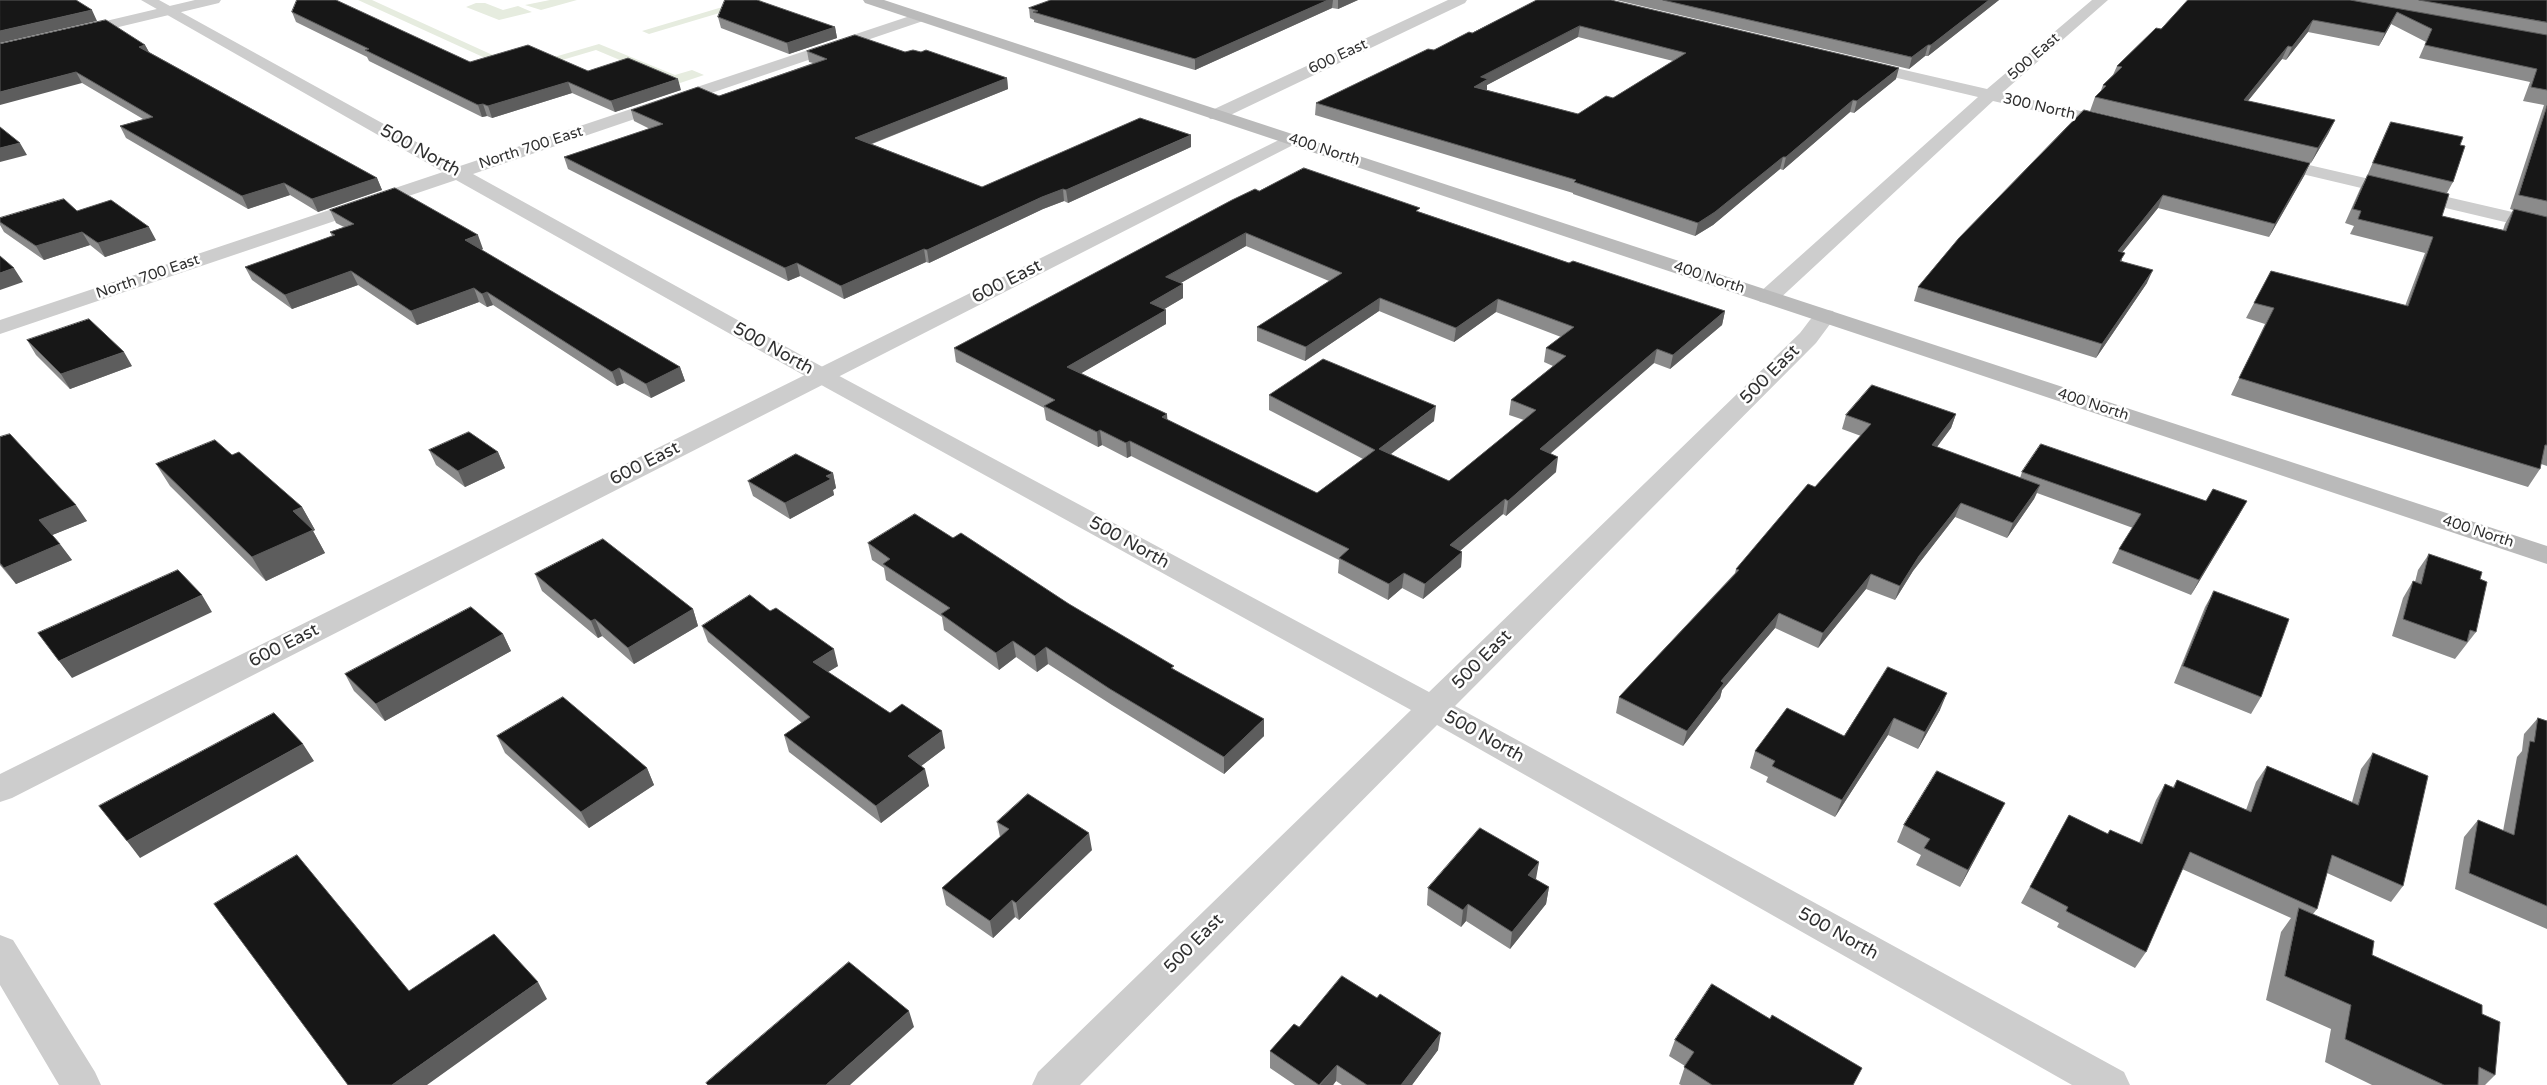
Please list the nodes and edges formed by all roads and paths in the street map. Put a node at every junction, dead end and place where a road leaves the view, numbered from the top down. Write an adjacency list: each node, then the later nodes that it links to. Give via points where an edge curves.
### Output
1 (214, 0): 5 (street)
2 (870, 0): 6 (main road, 400 North)
3 (1460, 0): 10 (street, 600 East)
4 (2101, 0): 9 (street, 500 East)
5 (158, 6): 7 (street); 14 (street, 500 North)
6 (921, 17): 10 (main road, 400 North); 14 (street, North 700 East)
7 (66, 35)
8 (1843, 60): 9 (street, 300 North)
9 (1990, 95): 11 (street, 300 North); 16 (street, 500 East)
10 (1216, 115): 12 (main road, 400 North)
11 (2126, 127)
12 (1290, 139): 16 (main road, 400 North); 19 (street, 600 East)
13 (2250, 156): 15 (street)
14 (459, 172): 18 (street, North 700 East); 19 (street, 500 North)
15 (2547, 226)
16 (1768, 297): 17 (main road, 400 North)
17 (1825, 316): 20 (main road, 400 North); 21 (street, 500 East, via 1808,338)
18 (0, 327)
19 (822, 376): 21 (street, 500 North); 22 (street, 600 East)
20 (2547, 555)
21 (1433, 708): 25 (street, 500 East); 26 (street, 500 North)
22 (0, 789)
23 (0, 951): 24 (street)
24 (81, 1085)
25 (1052, 1085)
26 (2110, 1085)

